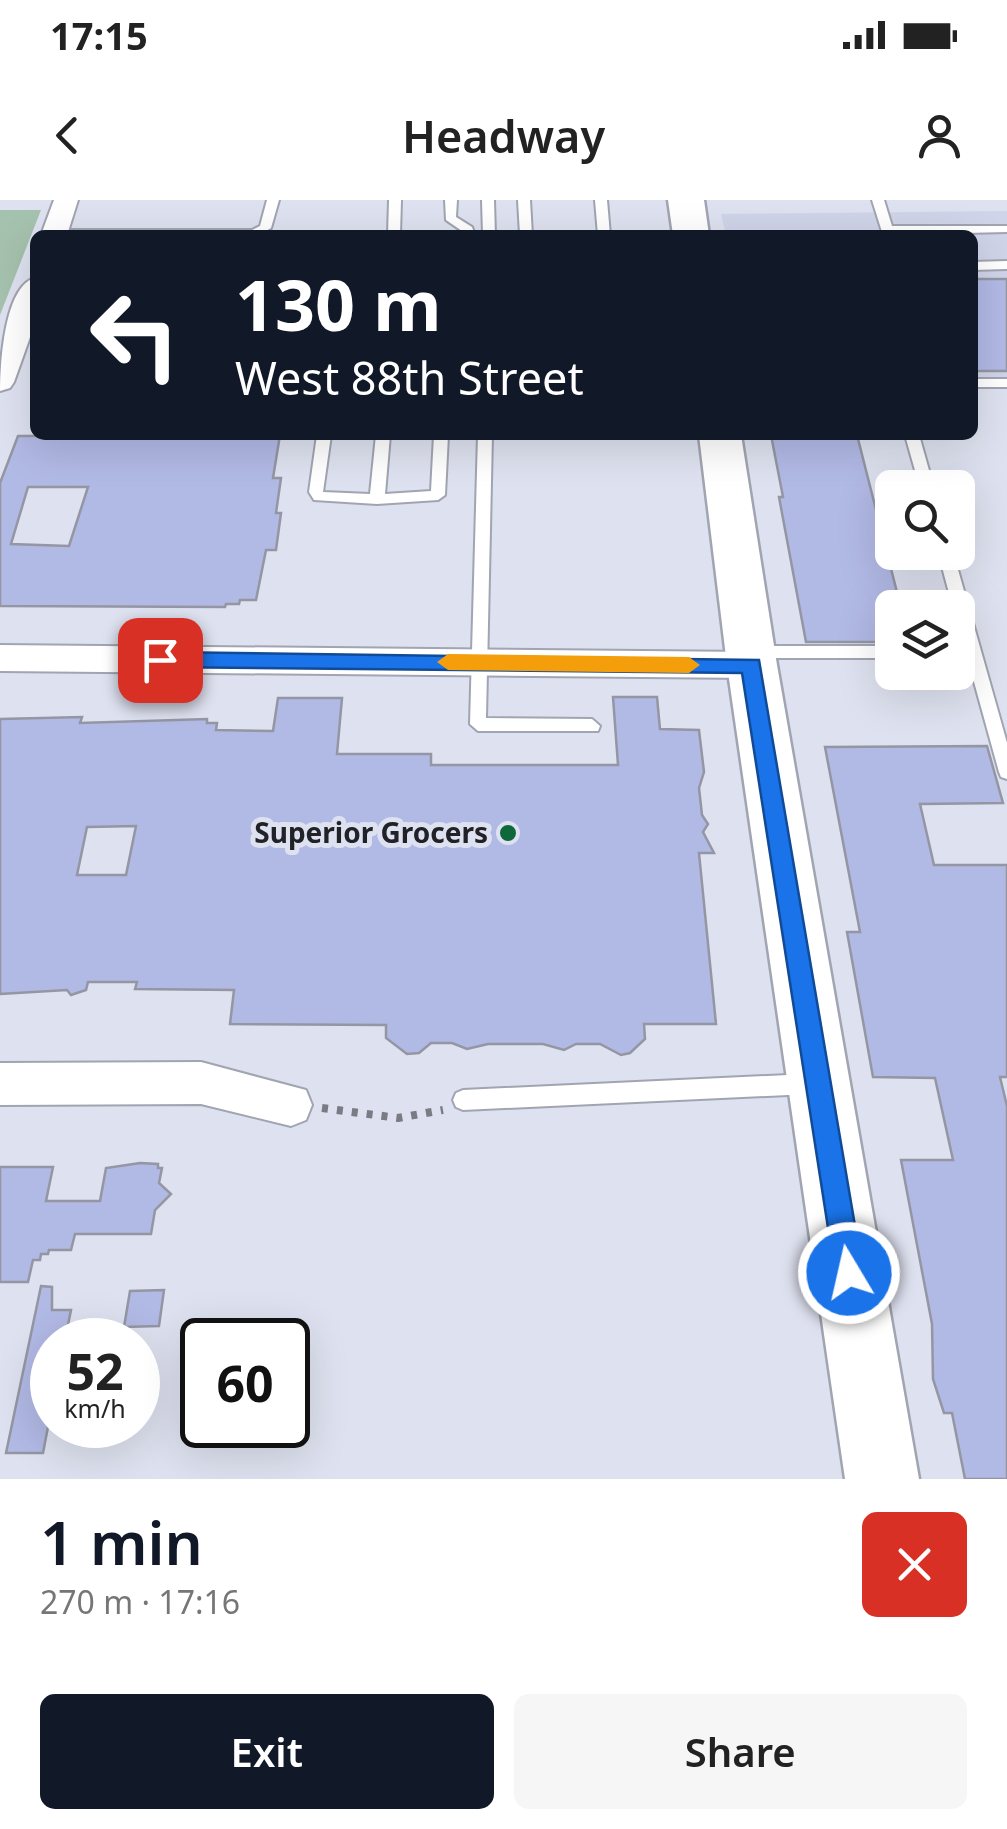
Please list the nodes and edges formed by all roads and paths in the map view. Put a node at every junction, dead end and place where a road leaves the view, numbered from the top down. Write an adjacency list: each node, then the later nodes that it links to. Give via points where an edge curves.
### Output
1 (66, 200): 11 (street)
2 (272, 200): 12 (lane)
3 (395, 200): 13 (lane)
4 (451, 200): 14 (lane, via 450,218)
5 (488, 200): 15 (lane)
6 (524, 200): 16 (lane)
7 (601, 200): 17 (lane)
8 (686, 200): 18 (main road)
9 (878, 200): 19 (lane)
10 (1007, 229): 20 (lane)
11 (55, 230)
12 (260, 230)
13 (394, 230)
14 (465, 230)
15 (488, 230)
16 (526, 230)
17 (604, 230)
18 (690, 230)
19 (887, 230)
20 (977, 230)
21 (978, 266): 22 (lane)
22 (1007, 266)
23 (30, 300): 26 (street)
24 (978, 383): 25 (lane)
25 (1007, 383)
26 (0, 385): 27 (street)
27 (30, 388)
28 (323, 440): 35 (lane, via 320,497)
29 (383, 440): 35 (lane)
30 (441, 440): 35 (lane, via 438,495)
31 (485, 440): 39 (lane)
32 (721, 440): 38 (main road)
33 (913, 440): 34 (lane)
34 (922, 470)
35 (377, 498)
36 (875, 653): 38 (lane)
37 (0, 658): 39 (street)
38 (751, 658): 39 (street); 44 (main road)
39 (479, 663): 41 (lane, via 478,724)
40 (975, 681): 42 (lane)
41 (592, 726)
42 (1007, 772)
43 (0, 1084): 46 (street, via 201,1082)
44 (819, 1084): 45 (lane); 49 (main road)
45 (464, 1100)
46 (291, 1105)
47 (343, 1110): 48 (path, via 378,1117)
48 (433, 1115)
49 (882, 1479)

